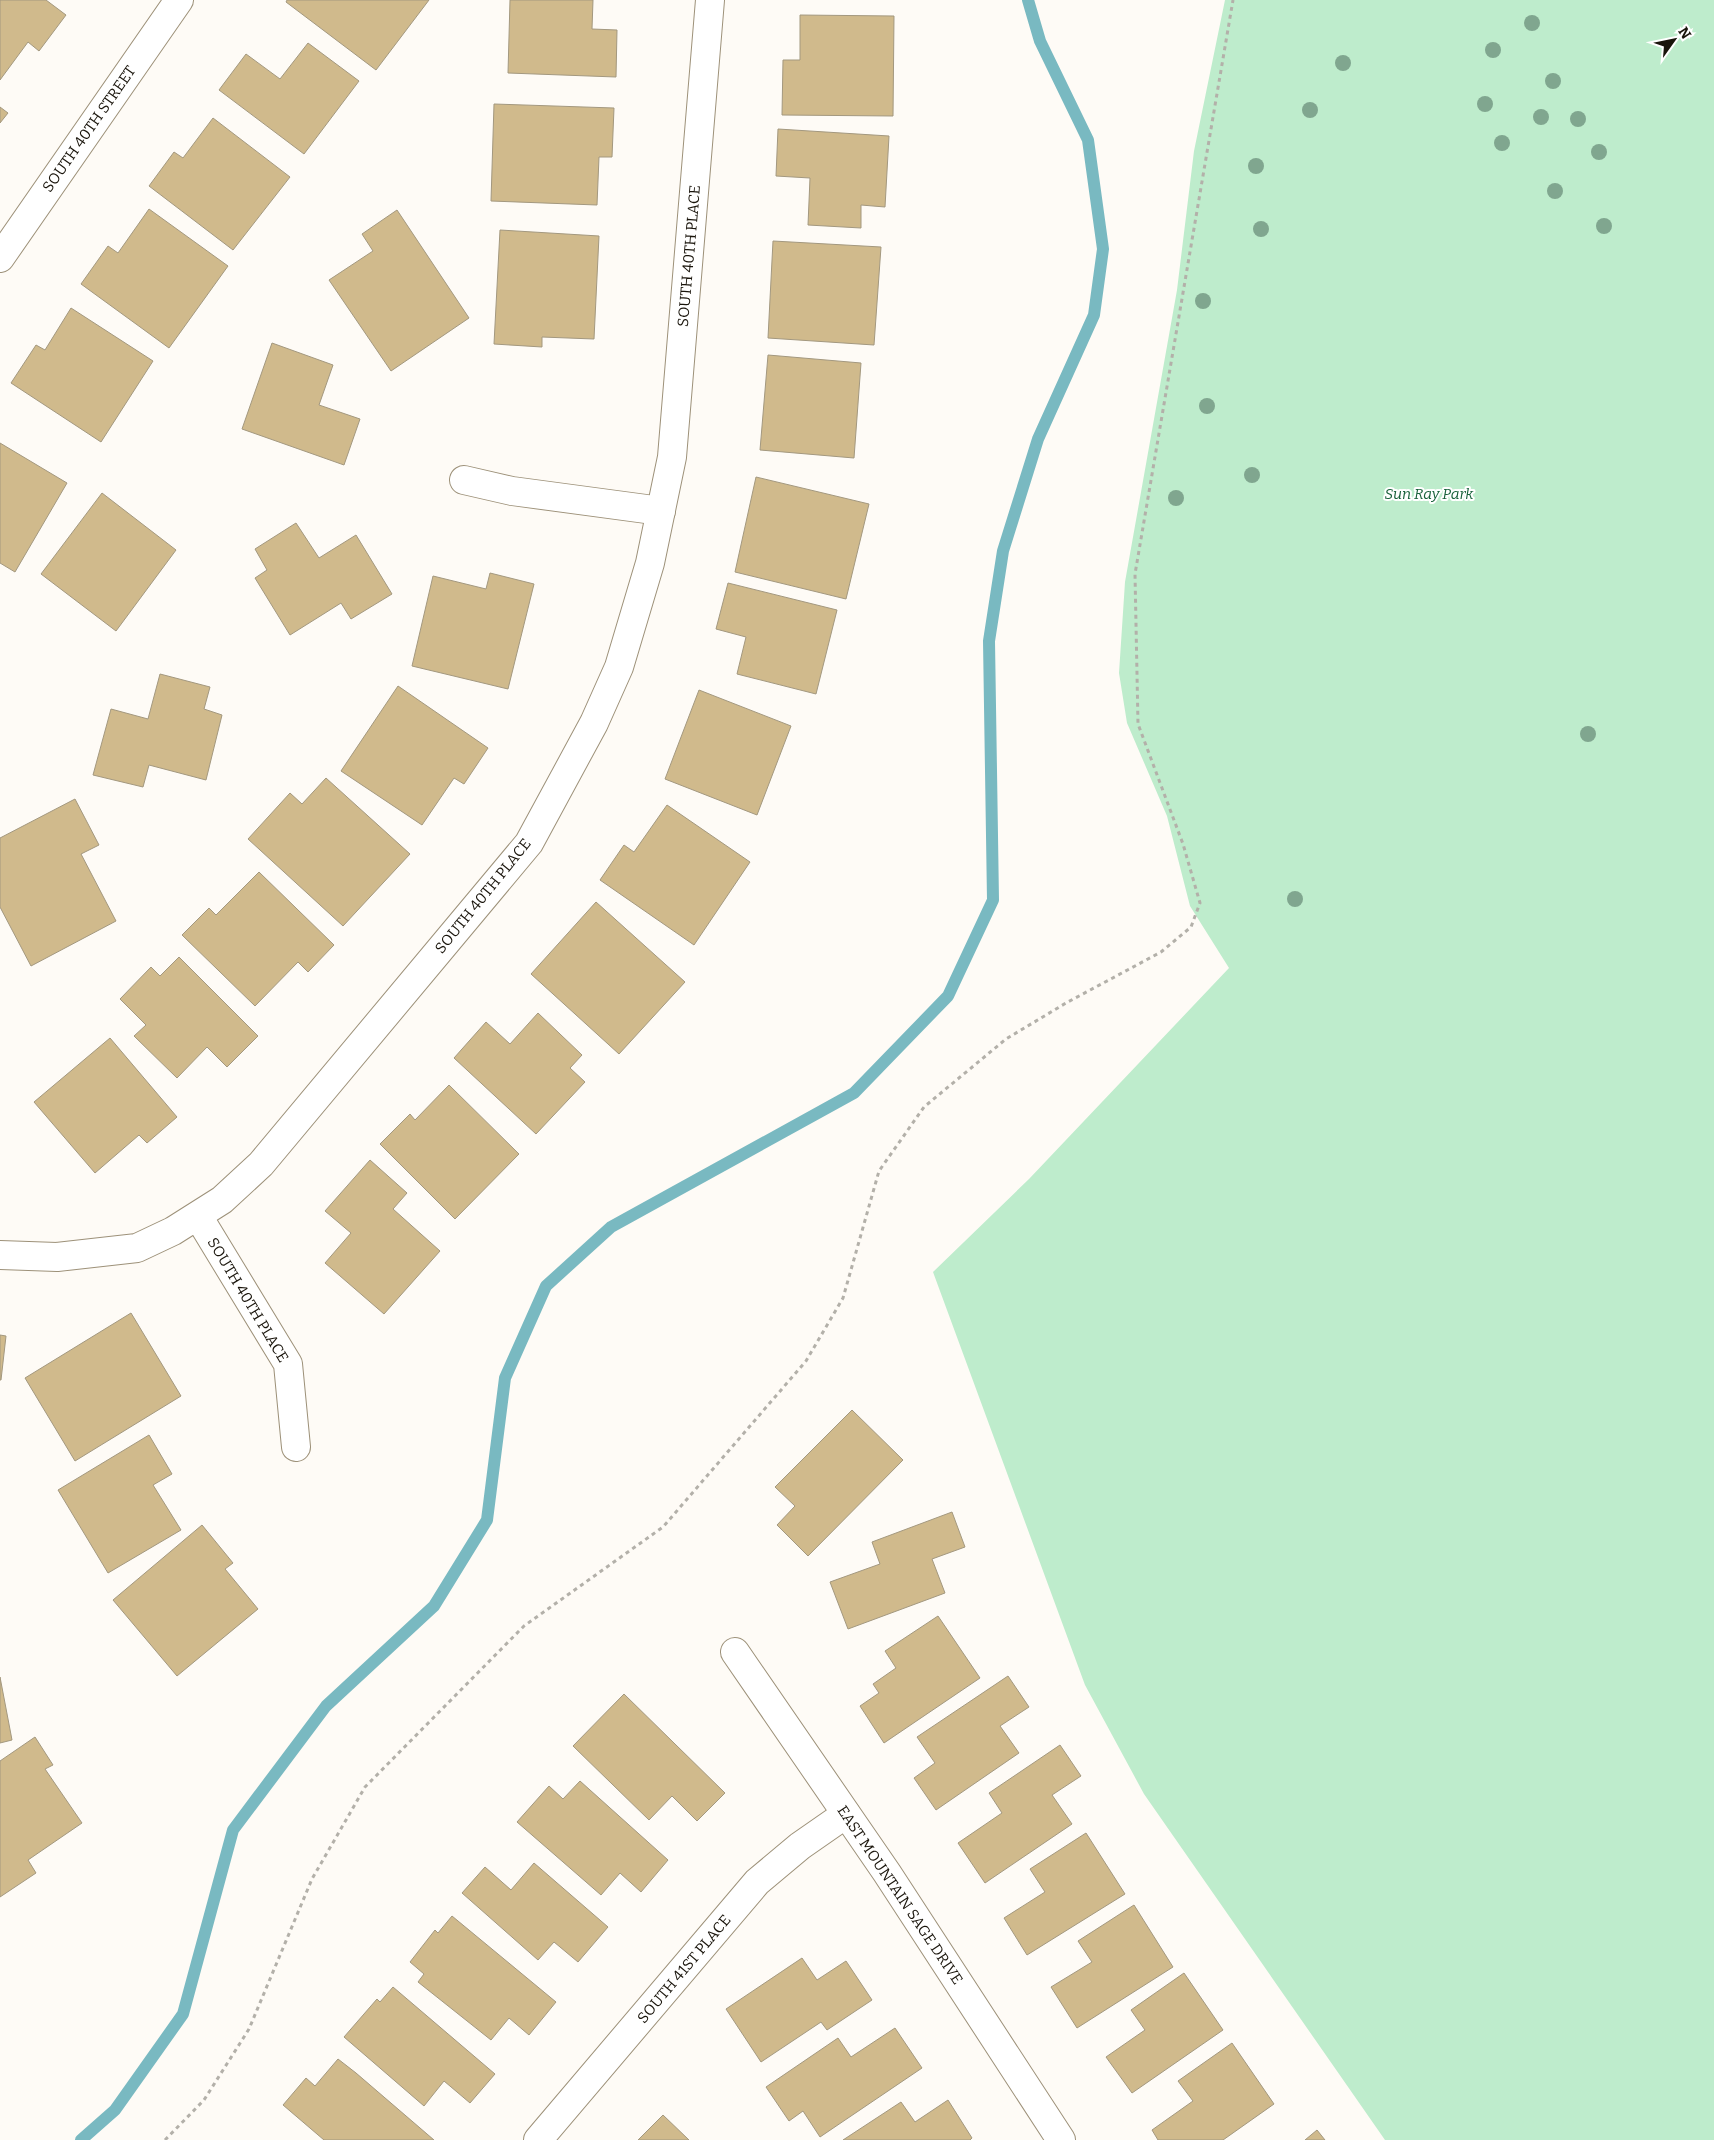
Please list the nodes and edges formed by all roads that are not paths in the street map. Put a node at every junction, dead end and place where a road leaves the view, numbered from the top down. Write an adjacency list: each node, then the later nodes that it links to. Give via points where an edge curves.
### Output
1 (179, 0): 3 (street, SOUTH 40TH STREET)
2 (710, 0): 5 (street, SOUTH 40TH PLACE, via 672,457)
3 (0, 258)
4 (464, 480): 5 (street, via 512,491)
5 (661, 511): 6 (street, SOUTH 40TH PLACE, via 650,563 619,667 594,723 529,843 261,1164 222,1200)
6 (198, 1216): 7 (street, SOUTH 40TH PLACE, via 137,1248 57,1257); 8 (street, SOUTH 40TH PLACE, via 288,1364)
7 (0, 1255)
8 (296, 1447)
9 (735, 1652): 10 (street, EAST MOUNTAIN SAGE DRIVE)
10 (846, 1814): 11 (street, SOUTH 41ST PLACE, via 757,1882); 12 (street, EAST MOUNTAIN SAGE DRIVE)
11 (538, 2140)
12 (1061, 2140)

